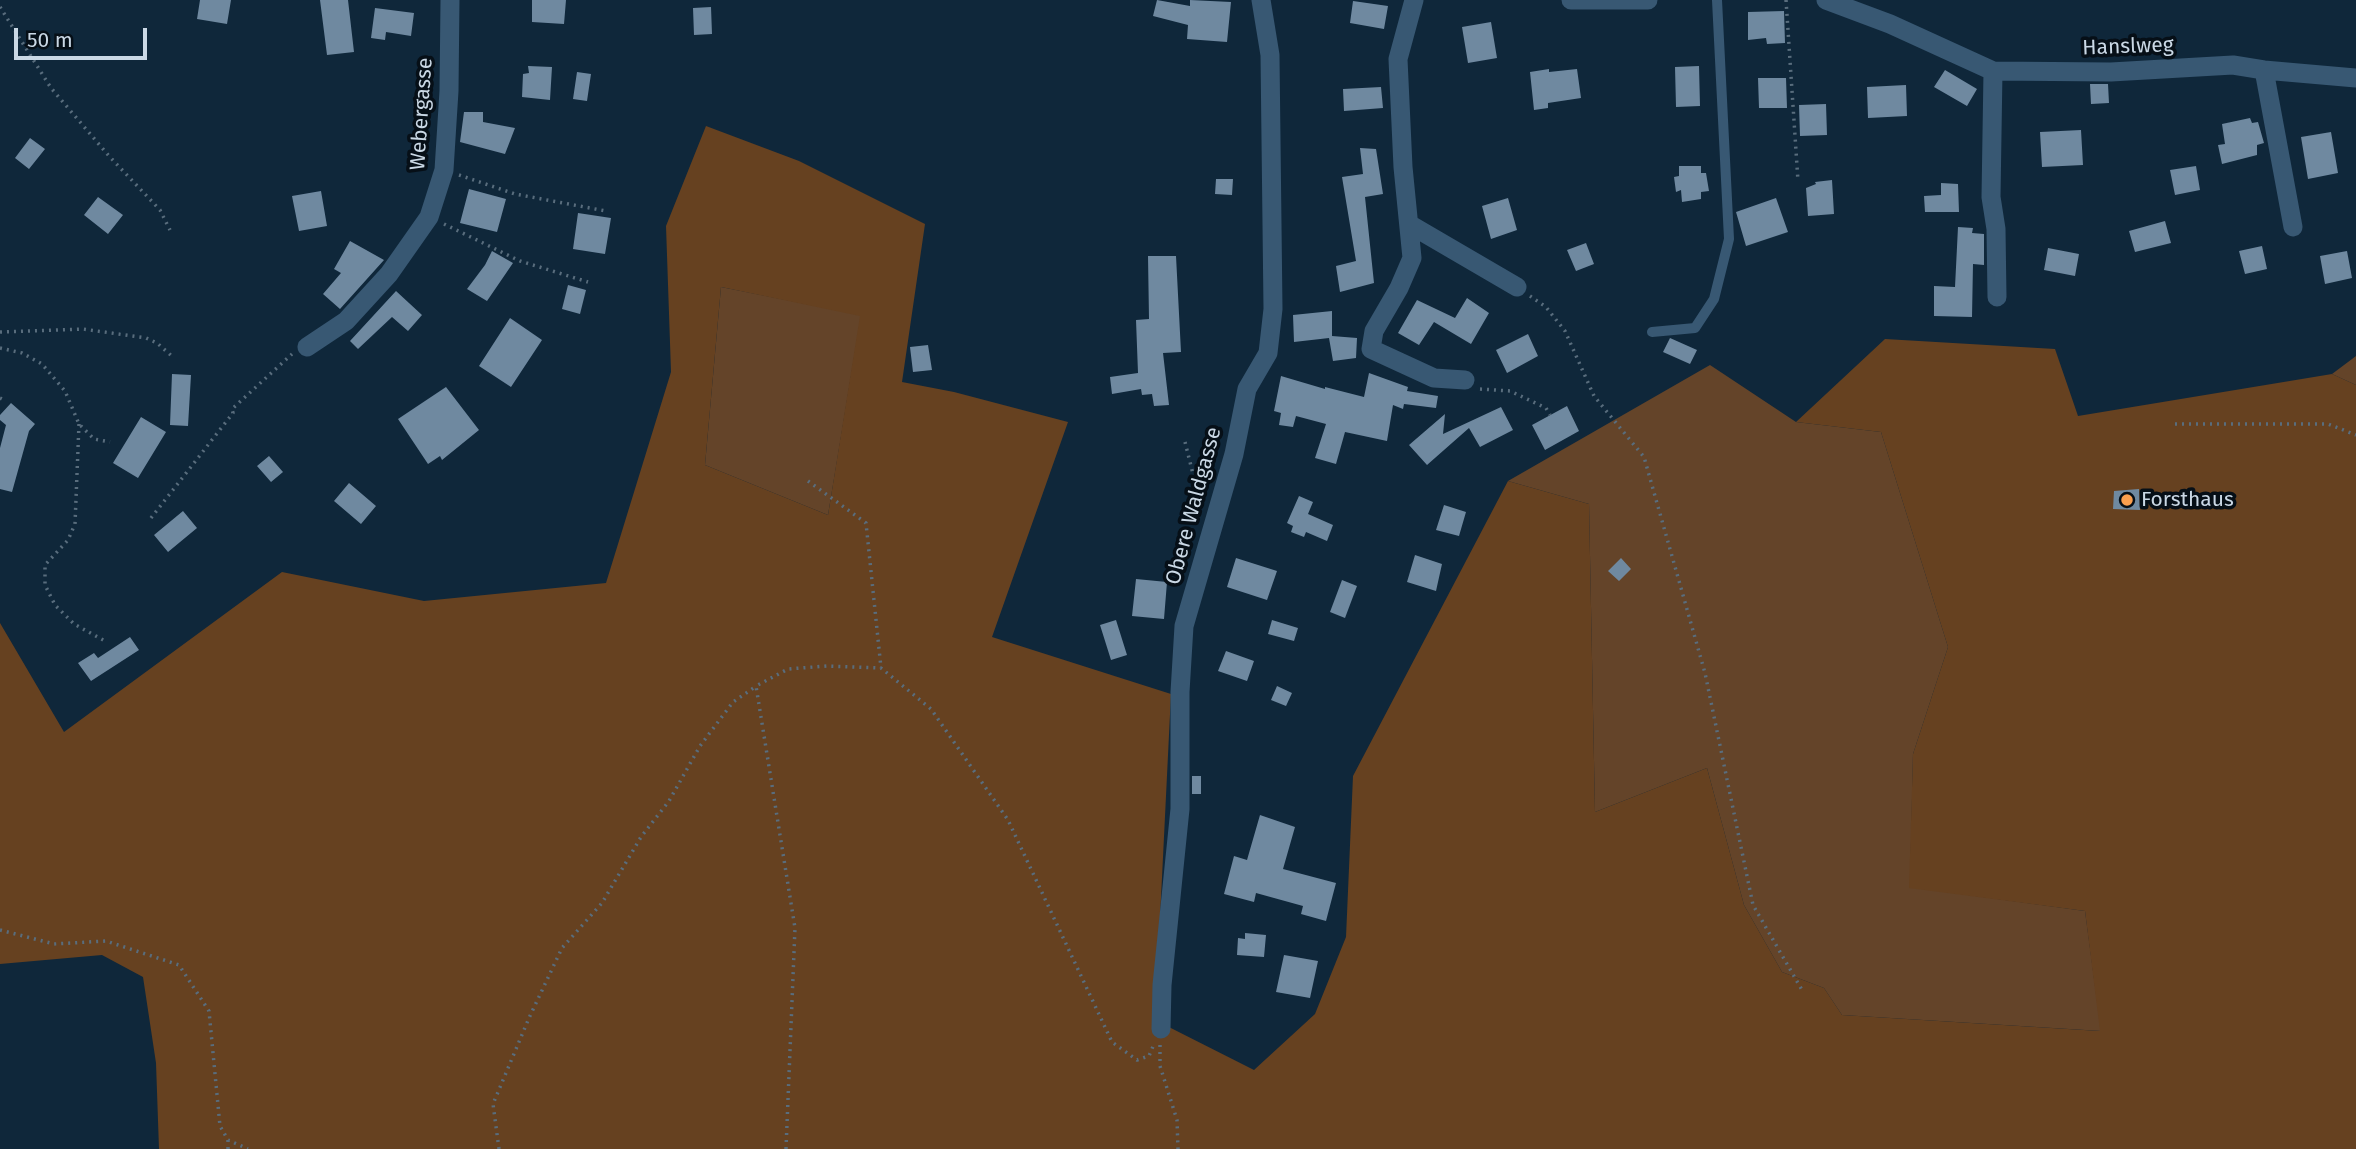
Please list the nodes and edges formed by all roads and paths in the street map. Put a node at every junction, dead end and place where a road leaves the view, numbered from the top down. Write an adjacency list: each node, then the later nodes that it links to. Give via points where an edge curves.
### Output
1 (450, 0): 13 (street, Webergasse)
2 (1261, 0): 43 (street, Obere Waldgasse, via 1270,55 1273,309 1268,353 1247,389 1234,454 1184,626 1180,809)
3 (1414, 0): 17 (street, via 1398,59)
4 (1570, 0): 5 (street)
5 (1648, 0)
6 (1717, 0): 24 (lane, via 1729,239 1714,299 1695,328)
7 (1786, 0): 14 (path)
8 (1826, 0): 11 (street, Hanslweg)
9 (0, 7): 19 (path, via 51,88 160,210)
10 (2264, 70): 11 (street, Hanslweg, via 2233,65 2110,72); 12 (street, Hanslweg); 18 (street)
11 (1993, 71): 22 (street, via 1991,197)
12 (2356, 78)
13 (444, 170): 15 (path, via 515,194); 16 (street, Webergasse)
14 (1798, 181)
15 (606, 211)
16 (429, 216): 20 (path, via 520,261); 26 (street, Webergasse, via 389,274 346,321)
17 (1409, 223): 21 (street); 28 (street, via 1412,258 1374,331 1371,349 1434,378)
18 (2293, 227)
19 (170, 230)
20 (588, 282)
21 (1517, 287): 42 (path, via 1546,307 1565,331 1594,396 1644,457 1705,673 1753,905)
22 (1997, 297)
23 (0, 332): 27 (path, via 83,328 158,343)
24 (1652, 332)
25 (0, 348): 30 (path, via 42,364 65,391)
26 (301, 349): 37 (path, via 232,409)
27 (174, 358)
28 (1465, 380): 29 (path, via 1472,388 1510,391 1546,408)
29 (1550, 415)
30 (79, 424): 33 (path, via 94,439); 38 (path, via 75,524 68,540 46,565 45,585 55,605 74,624)
31 (2175, 424): 32 (path, via 2328,424)
32 (2356, 435)
33 (110, 442)
34 (1185, 442): 36 (path)
35 (808, 481): 39 (path, via 866,523)
36 (1201, 505)
37 (151, 518)
38 (105, 641)
39 (881, 668): 40 (path, via 788,669); 43 (path, via 931,709 1008,820 1112,1042 1137,1060 1149,1056)
40 (756, 686): 47 (path, via 733,702 699,746 602,903 562,948 493,1104); 48 (path, via 795,928)
41 (0, 930): 44 (path, via 54,944 106,941 178,965 209,1011 220,1126)
42 (1802, 990)
43 (1161, 1029): 49 (path, via 1160,1066 1177,1119)
44 (229, 1140): 45 (path); 46 (path)
45 (228, 1149)
46 (248, 1149)
47 (499, 1149)
48 (786, 1149)
49 (1178, 1149)

